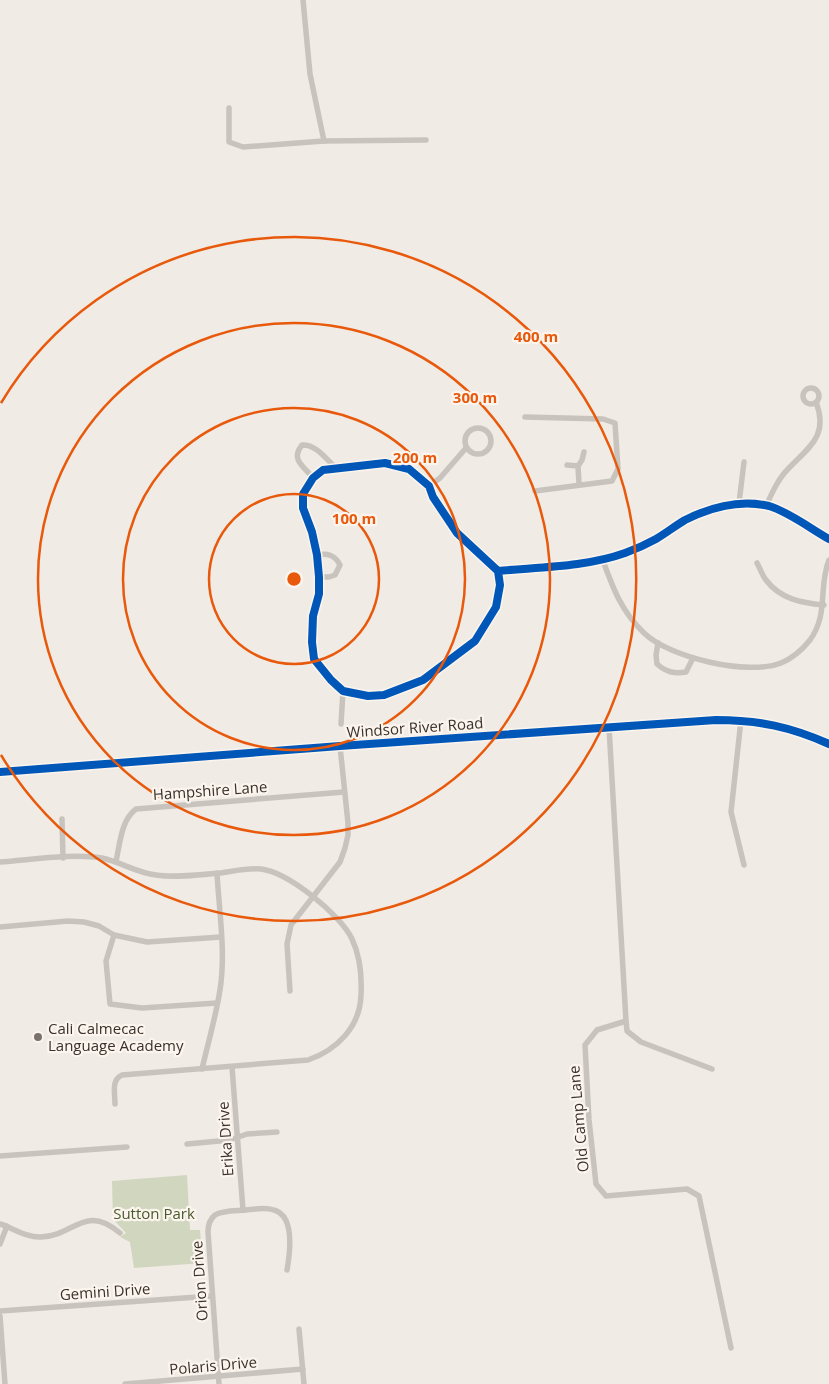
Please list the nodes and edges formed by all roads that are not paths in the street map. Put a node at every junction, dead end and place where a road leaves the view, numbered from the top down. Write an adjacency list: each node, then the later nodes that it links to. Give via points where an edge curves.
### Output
1 (303, 0): 4 (street, via 310,74)
2 (229, 108): 4 (street, via 229,142 243,147)
3 (426, 140): 4 (street)
4 (324, 141)
5 (816, 402): 7 (street, via 825,412)
6 (526, 417): 16 (street, via 603,419 615,423 618,469 612,481)
7 (827, 424)
8 (824, 436): 20 (street, via 788,469)
9 (466, 448): 9 (street, via 472,454 484,453 491,444 489,434 478,428 469,431 464,439); 17 (street)
10 (584, 452): 13 (street)
11 (744, 462): 19 (street)
12 (567, 465): 13 (street)
13 (578, 466): 16 (street)
14 (336, 468): 15 (street, via 323,470); 15 (street, via 317,449 302,446 298,450 297,461); 17 (street, via 385,463 409,469)
15 (313, 478): 22 (street, via 303,494 303,508)
16 (579, 484): 18 (street)
17 (429, 486): 26 (street, via 457,534)
18 (535, 492)
19 (739, 503): 20 (street); 23 (street, via 698,514 655,540)
20 (766, 506): 21 (street)
21 (829, 539)
22 (318, 556): 27 (street); 27 (street, via 332,556 340,565 335,575)
23 (602, 558): 26 (street); 29 (street, via 624,611)
24 (829, 560): 28 (street)
25 (757, 562): 28 (street, via 766,581 790,599)
26 (498, 571): 31 (street, via 500,585 496,607 475,641 422,680 384,695 368,696)
27 (319, 578): 31 (street, via 313,616 314,659)
28 (824, 605): 30 (street, via 819,627 810,640 797,654 780,663 747,667)
29 (658, 643): 30 (street); 30 (street, via 657,664 671,672 686,672)
30 (693, 658)
31 (343, 691): 33 (street)
32 (741, 720): 34 (main road, Windsor River Road); 35 (main road, Windsor River Road, via 776,725); 43 (street, via 731,812)
33 (341, 724)
34 (609, 727): 36 (main road, Windsor River Road); 51 (street)
35 (829, 744)
36 (340, 746): 37 (main road, Windsor River Road); 38 (street)
37 (0, 772)
38 (344, 792): 42 (street, Hampshire Lane, via 136,808 126,820); 45 (street, via 348,823 345,848 340,862)
39 (62, 819): 40 (street)
40 (63, 858): 41 (street); 42 (street, via 91,857)
41 (0, 862)
42 (116, 862): 44 (street, via 155,875)
43 (744, 865)
44 (217, 873): 45 (street, via 264,870 286,878); 48 (street)
45 (312, 897): 49 (street, via 291,925 286,944); 52 (street, via 345,927 354,944 362,988 358,1015 344,1037 322,1055 308,1060)
46 (0, 927): 47 (street, via 84,922)
47 (114, 935): 48 (street, via 147,942); 50 (street, via 106,961 110,1004 142,1008)
48 (221, 937): 50 (street)
49 (290, 991)
50 (217, 1003): 53 (street)
51 (626, 1021): 54 (street, via 628,1031 641,1042); 71 (street, Old Camp Lane, via 597,1030 585,1045 596,1184 606,1196 687,1189 699,1196)
52 (232, 1067): 53 (street); 57 (street, Erika Drive)
53 (202, 1069): 55 (street, via 117,1077 114,1082)
54 (712, 1070)
55 (115, 1104)
56 (277, 1132): 57 (street)
57 (237, 1136): 58 (street, via 230,1140); 61 (street, Erika Drive)
58 (186, 1144)
59 (127, 1147): 60 (street)
60 (0, 1156)
61 (243, 1210): 66 (street, Orion Drive, via 274,1210 286,1219 290,1255); 67 (street, Orion Drive, via 215,1215 208,1226)
62 (0, 1224): 63 (street)
63 (7, 1226): 64 (street, via 40,1238 92,1220 109,1224); 65 (street)
64 (120, 1232)
65 (0, 1244)
66 (287, 1270)
67 (212, 1296): 68 (street, Gemini Drive); 73 (street, Orion Drive)
68 (0, 1311)
69 (0, 1316): 74 (street)
70 (299, 1329): 72 (street)
71 (731, 1348)
72 (302, 1369): 73 (street, Polaris Drive); 76 (street)
73 (219, 1381): 75 (street, Polaris Drive)
74 (5, 1384)
75 (126, 1384)
76 (304, 1384)

